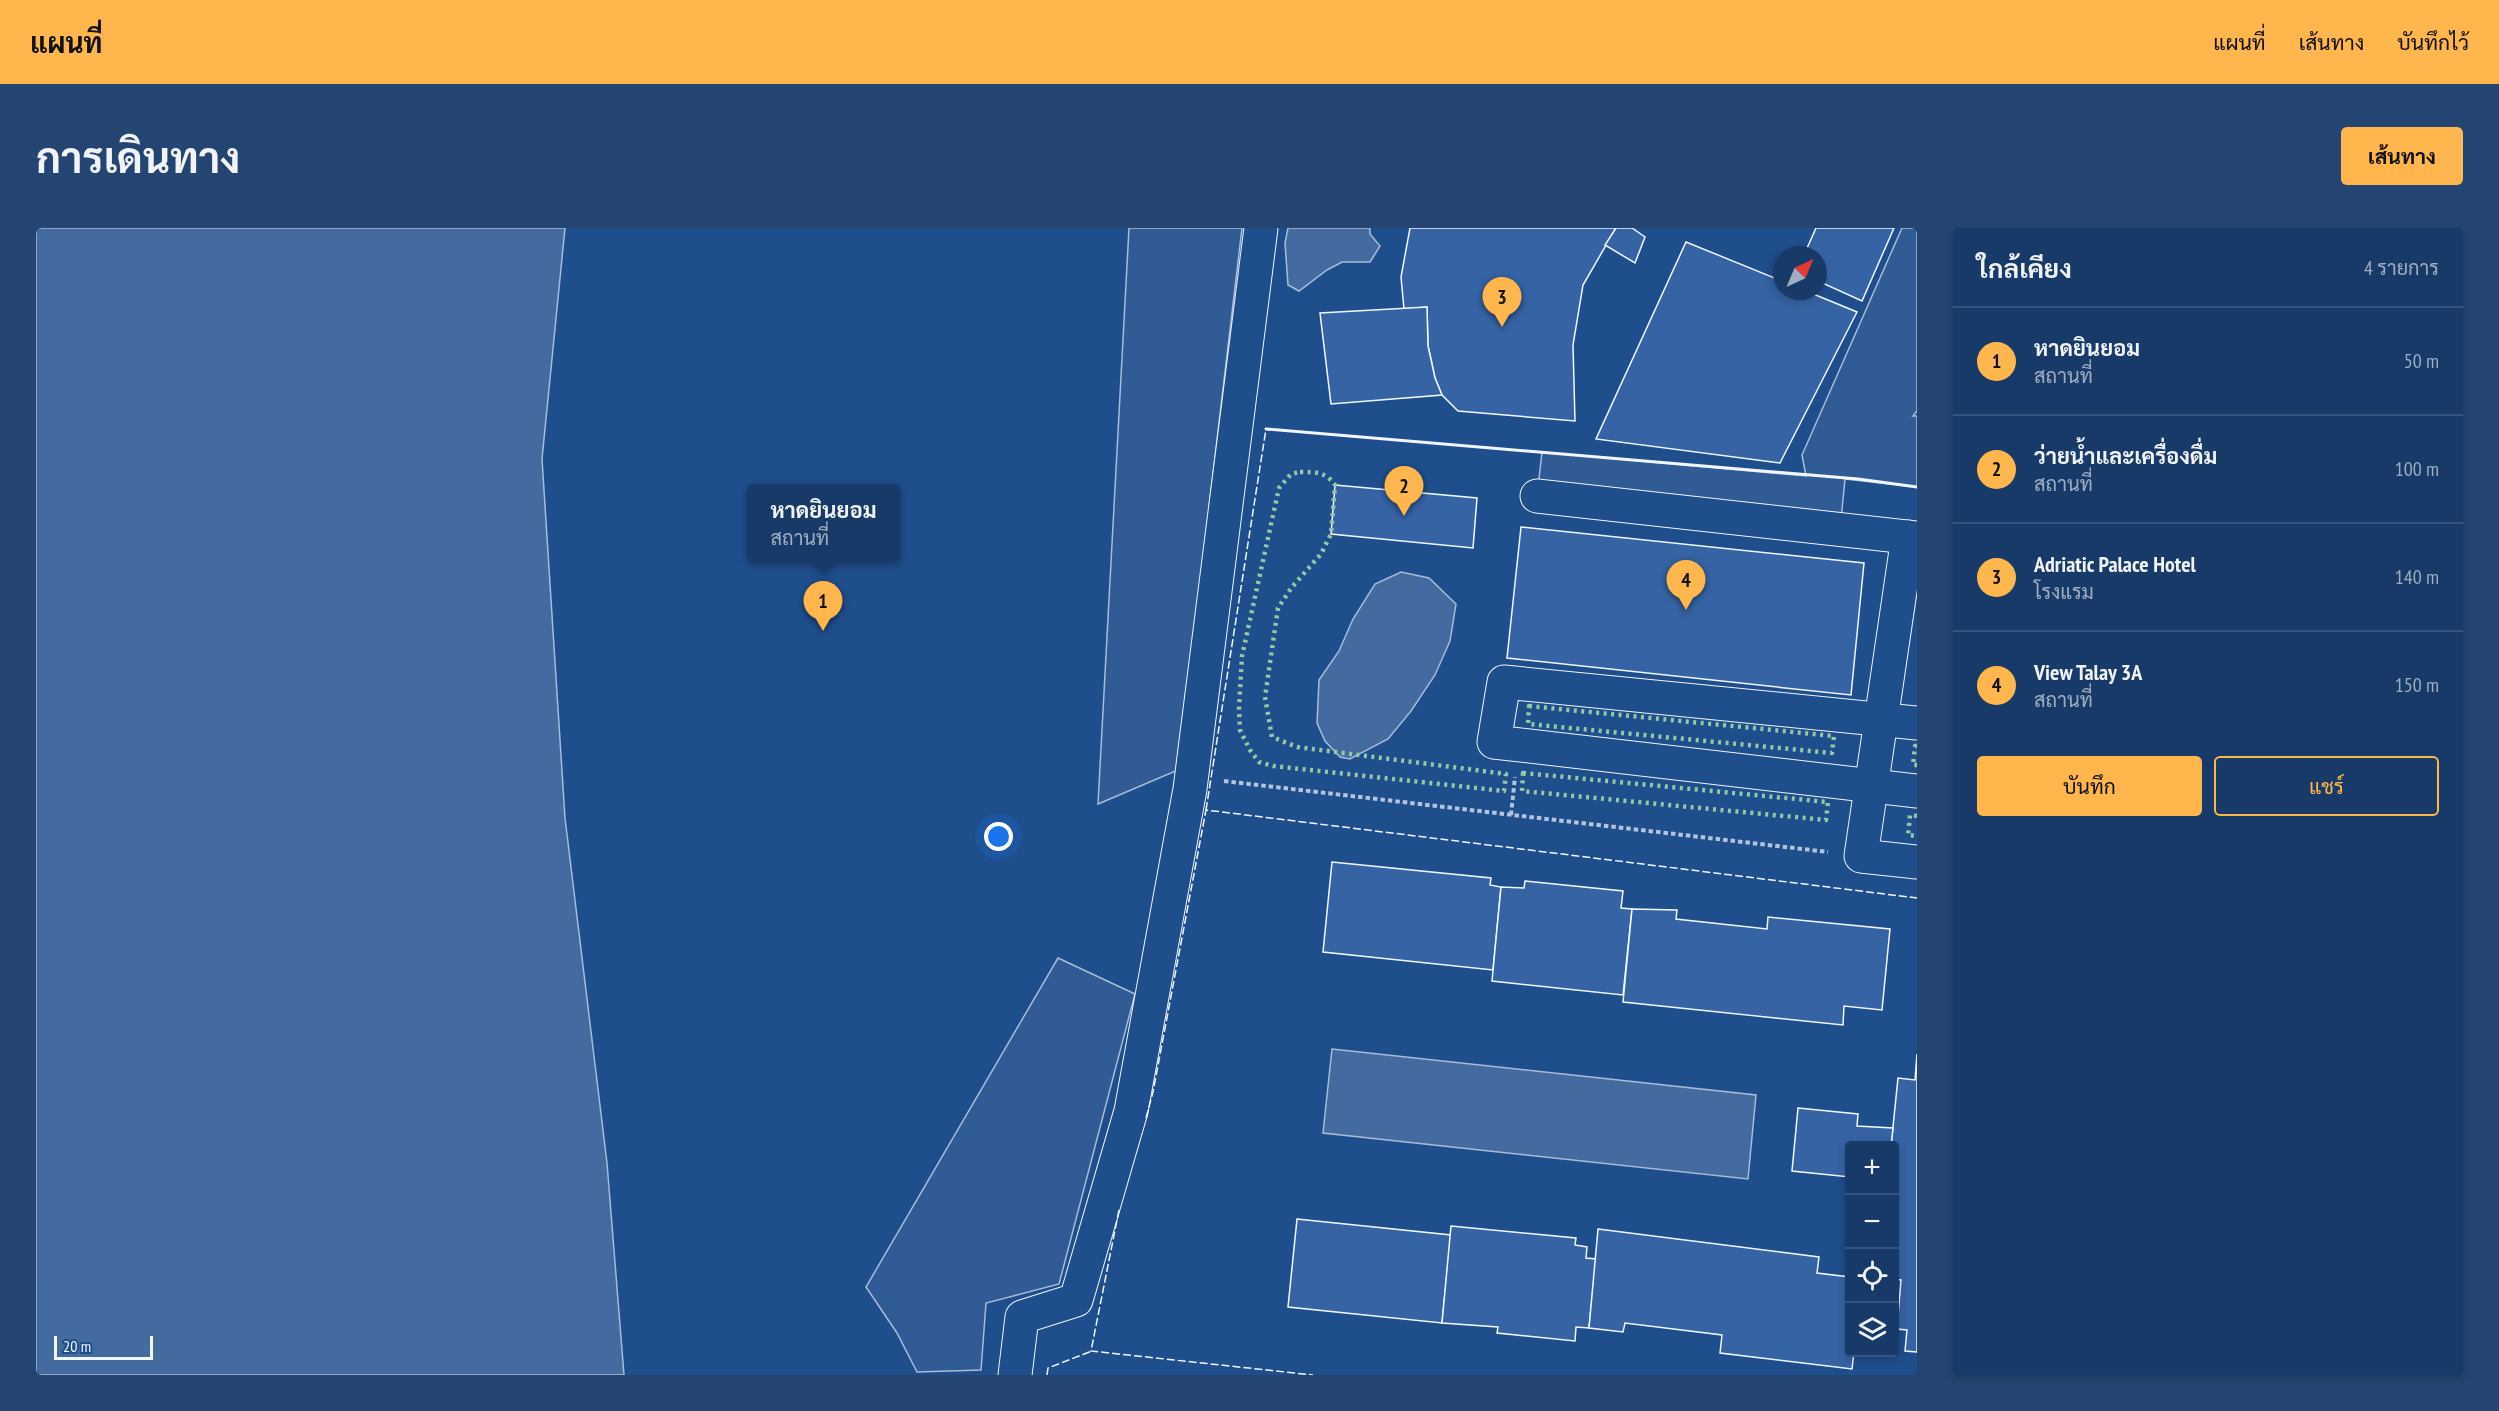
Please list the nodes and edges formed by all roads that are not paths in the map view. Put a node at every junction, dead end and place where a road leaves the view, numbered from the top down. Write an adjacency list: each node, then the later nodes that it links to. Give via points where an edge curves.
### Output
1 (1261, 228): 9 (street, via 1190,789 1131,1111 1076,1300 1022,1317)
2 (1537, 496): 3 (street)
3 (1913, 538): 4 (street)
4 (1882, 719): 5 (street); 6 (street); 6 (street, via 1504,682 1494,742)
5 (1917, 723)
6 (1872, 786): 7 (street); 8 (street, via 1861,856)
7 (1917, 791)
8 (1917, 862)
9 (1015, 1375)

